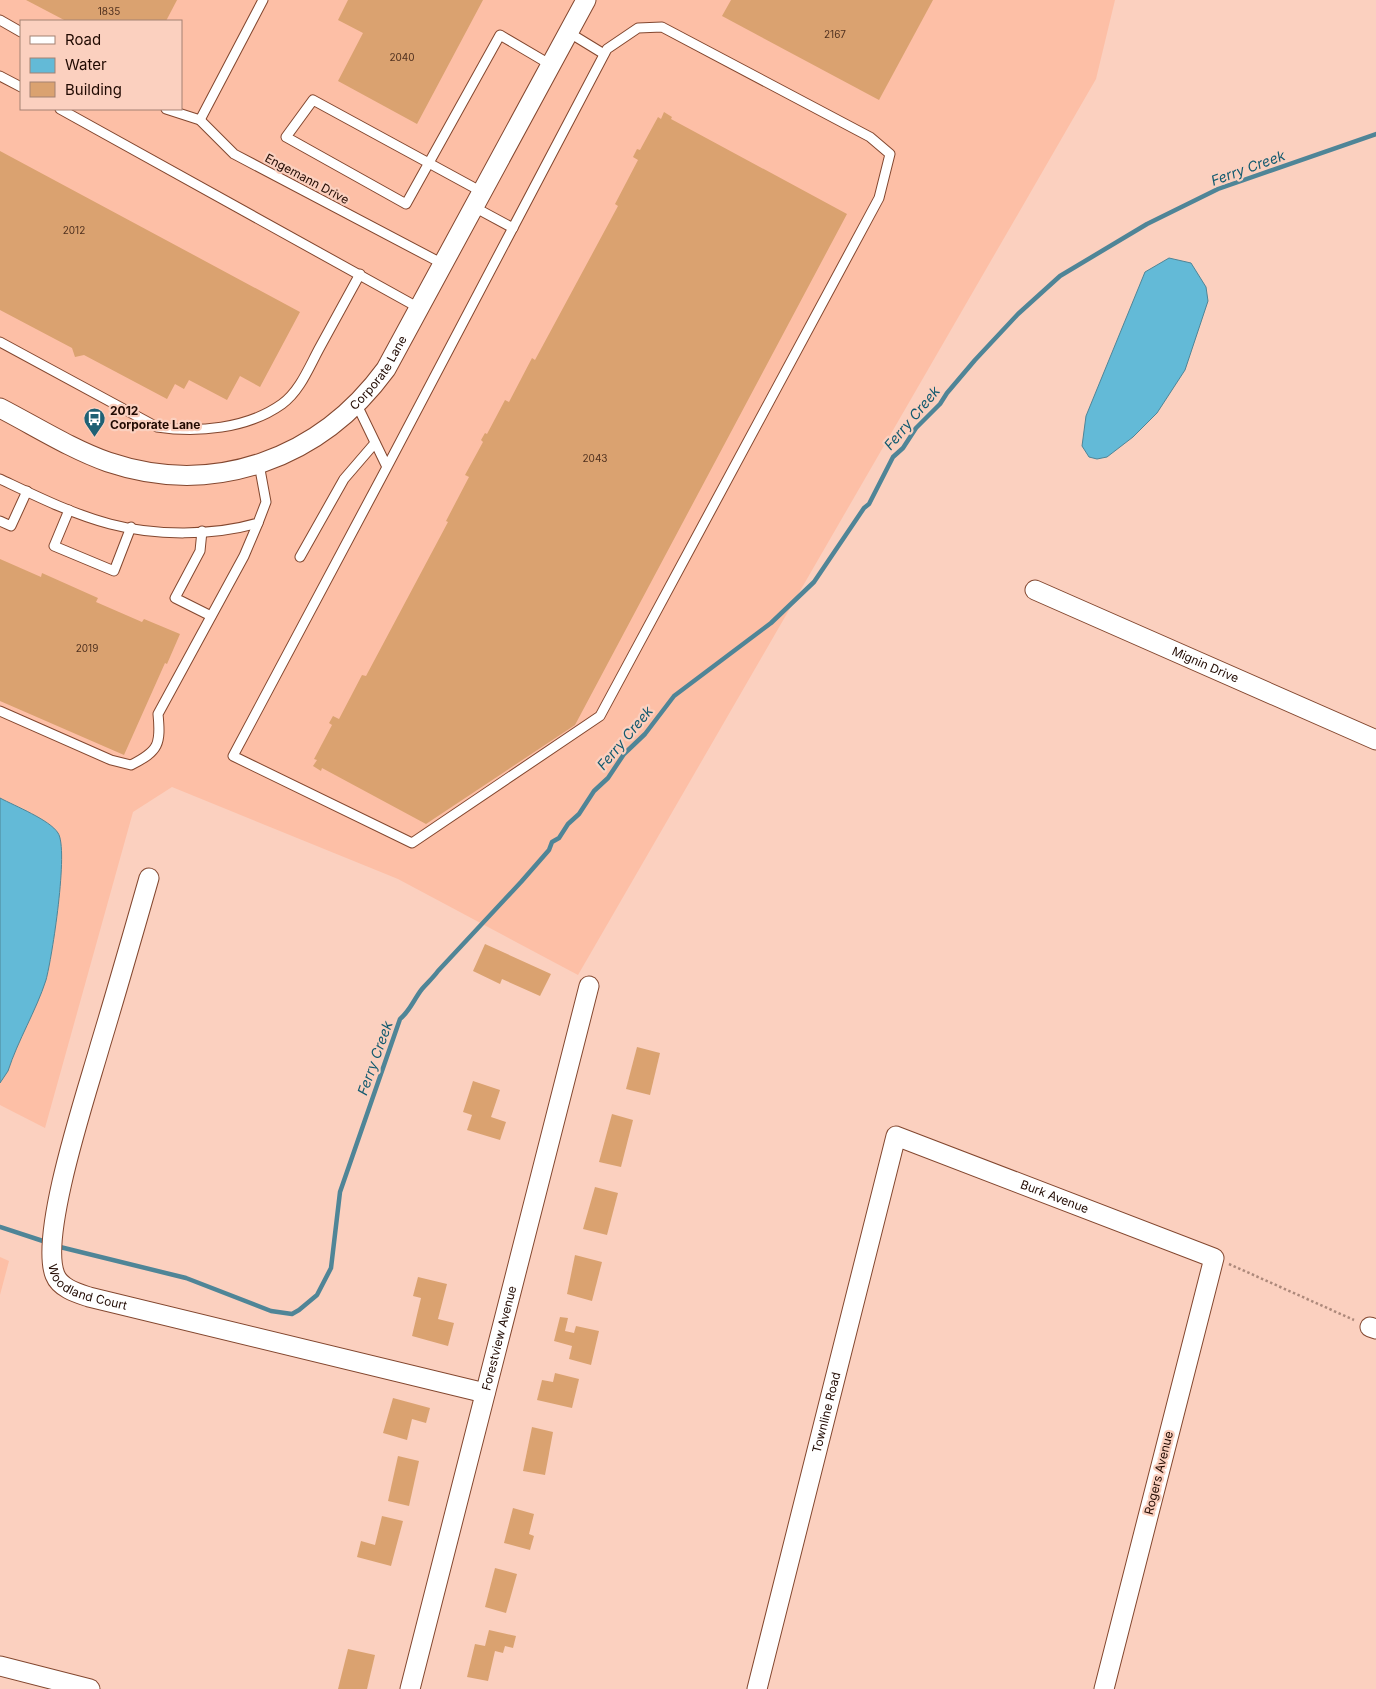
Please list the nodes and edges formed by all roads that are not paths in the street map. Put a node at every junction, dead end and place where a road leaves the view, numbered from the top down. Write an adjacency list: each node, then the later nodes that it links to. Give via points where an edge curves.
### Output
1 (263, 0): 12 (lane)
2 (586, 0): 5 (street, Corporate Lane)
3 (0, 20): 4 (lane)
4 (20, 31)
5 (568, 32): 6 (lane); 7 (street, Corporate Lane)
6 (604, 54): 15 (lane); 24 (lane, via 607,48 638,28 662,27 870,137 890,154 878,198 600,716 412,843 233,756)
7 (551, 65): 13 (lane, via 500,35); 14 (street, Corporate Lane)
8 (0, 76): 9 (lane)
9 (20, 86)
10 (62, 110): 17 (lane)
11 (169, 110): 12 (lane, Engemann Drive)
12 (200, 120): 16 (lane, Engemann Drive, via 234,154)
13 (429, 162): 13 (lane, via 406,204 286,137 313,100); 14 (lane)
14 (478, 199): 15 (lane); 16 (street, Corporate Lane)
15 (513, 228): 24 (lane)
16 (443, 264): 18 (street, Corporate Lane)
17 (360, 274): 18 (lane); 19 (lane, via 297,388 282,404 253,419 213,428 179,430 157,427)
18 (419, 308): 20 (street, Corporate Lane, via 386,369)
19 (0, 342)
20 (357, 405): 22 (lane); 23 (street, Corporate Lane, via 315,438)
21 (0, 408): 23 (street, Corporate Lane, via 87,453 127,468 192,475)
22 (376, 443): 24 (lane); 32 (lane, via 344,479)
23 (258, 464): 29 (lane, via 266,502)
24 (387, 467)
25 (0, 479): 26 (lane)
26 (27, 492): 27 (lane); 28 (lane, via 11,526)
27 (69, 510): 30 (lane); 30 (lane, via 54,546 114,571)
28 (0, 521)
29 (258, 523): 31 (lane, via 235,530); 34 (lane)
30 (131, 527): 31 (lane, via 173,533)
31 (202, 532): 34 (lane, via 200,552 175,598)
32 (300, 557)
33 (1036, 590): 36 (street, Mignin Drive)
34 (211, 616): 35 (lane, via 158,714 158,743 153,753 131,765 111,760)
35 (0, 711)
36 (1376, 740)
37 (149, 878): 41 (street, Woodland Court, via 70,1151 52,1236 50,1256 55,1276 61,1283 89,1297)
38 (589, 986): 41 (street, Forestview Avenue)
39 (896, 1136): 40 (street, Burk Avenue); 45 (street, Townline Road)
40 (1214, 1258): 46 (street, Rogers Avenue)
41 (485, 1393): 44 (street, Forestview Avenue)
42 (0, 1666): 43 (street)
43 (87, 1689)
44 (410, 1689)
45 (757, 1689)
46 (1104, 1689)

